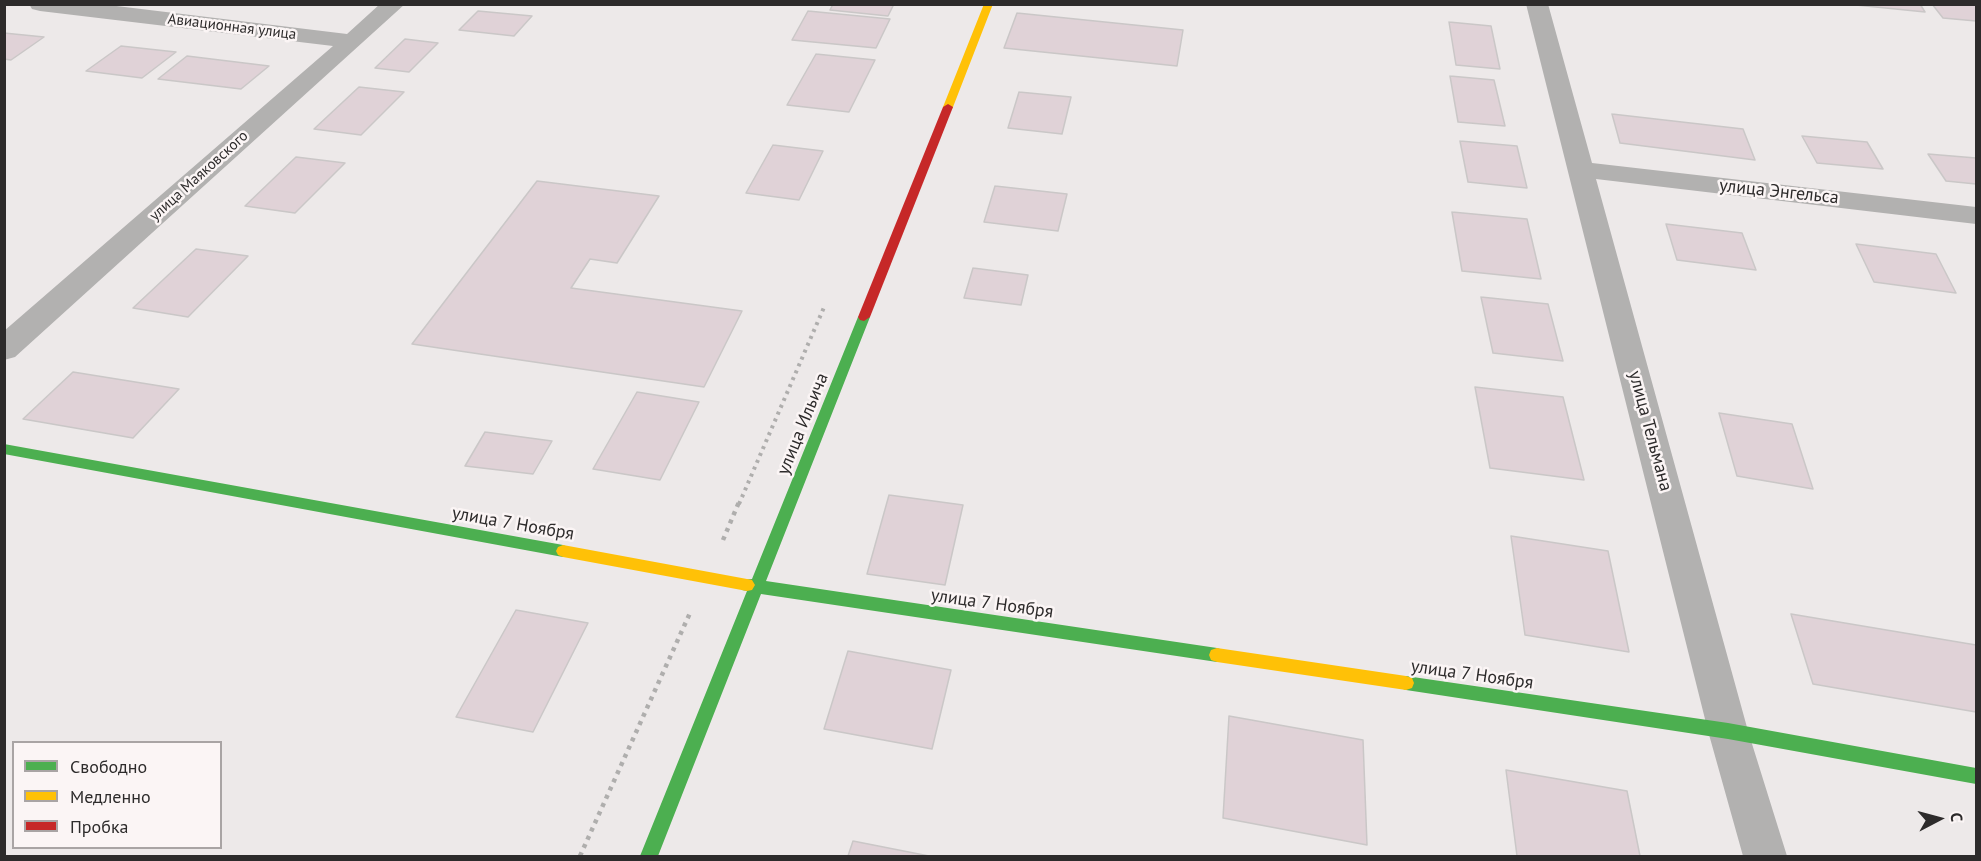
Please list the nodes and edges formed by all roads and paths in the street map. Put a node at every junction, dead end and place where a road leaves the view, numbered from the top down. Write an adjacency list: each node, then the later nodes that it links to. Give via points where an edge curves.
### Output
1 (40, 4): 5 (street, Авиационная улица)
2 (394, 4): 5 (street, улица Маяковского)
3 (989, 4): 12 (street, улица Ильича)
4 (1537, 4): 6 (street, улица Тельмана)
5 (352, 41): 9 (street, улица Маяковского)
6 (1582, 170): 7 (street, улица Энгельса); 13 (street, улица Тельмана)
7 (1977, 215)
8 (828, 297): 11 (path)
9 (4, 349)
10 (4, 449): 11 (street, улица 7 Ноября)
11 (706, 579): 12 (street, улица 7 Ноября); 15 (path)
12 (758, 587): 13 (street, улица 7 Ноября); 16 (street, улица Ильича)
13 (1728, 731): 14 (street, улица 7 Ноября); 17 (street, улица Тельмана)
14 (1977, 776)
15 (580, 856)
16 (649, 856)
17 (1765, 856)

